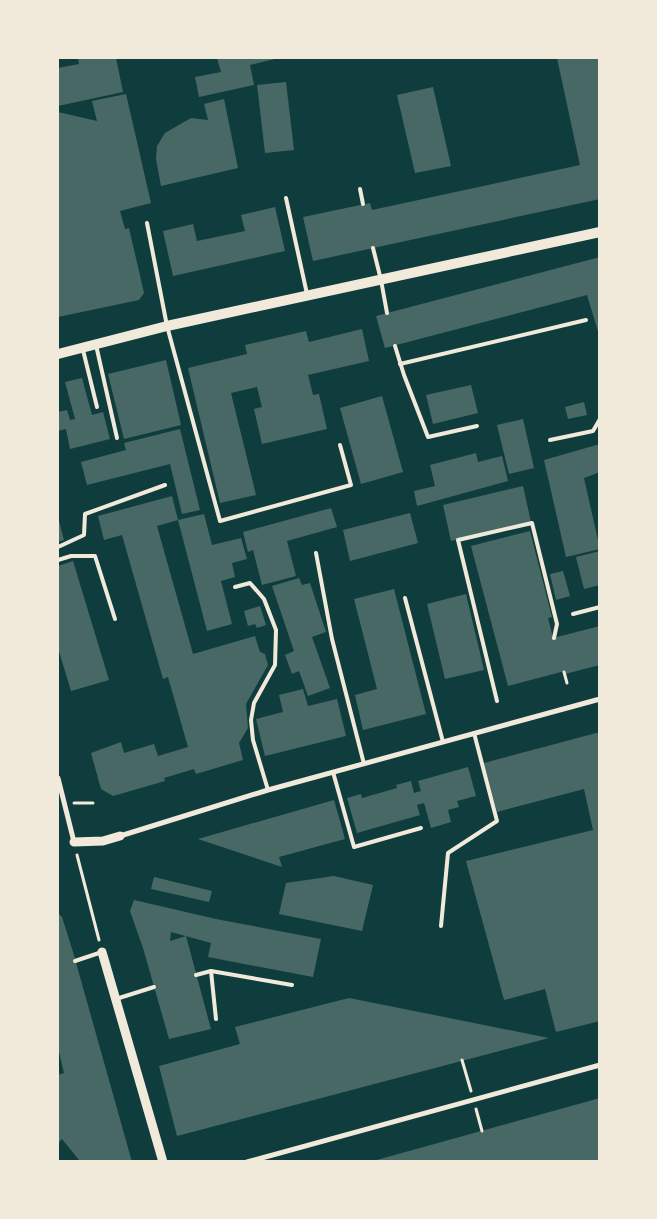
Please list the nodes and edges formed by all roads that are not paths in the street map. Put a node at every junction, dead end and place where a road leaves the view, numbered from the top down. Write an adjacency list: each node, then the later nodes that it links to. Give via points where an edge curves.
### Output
1 (360, 189): 3 (lane)
2 (286, 198): 8 (lane)
3 (364, 204)
4 (147, 223): 11 (lane)
5 (600, 232): 7 (main road)
6 (373, 248): 7 (lane)
7 (382, 280): 8 (main road); 9 (lane)
8 (307, 296): 11 (main road)
9 (387, 313)
10 (586, 320): 16 (lane)
11 (167, 326): 12 (main road); 22 (lane, via 220,521 351,485)
12 (96, 345): 14 (main road); 20 (lane)
13 (395, 346): 16 (lane)
14 (82, 348): 15 (main road); 17 (lane)
15 (58, 354)
16 (400, 364): 19 (lane, via 428,437)
17 (97, 408)
18 (600, 419): 21 (lane, via 593,431)
19 (477, 426)
20 (117, 438)
21 (550, 440)
22 (340, 445)
23 (165, 485): 24 (lane, via 86,514 84,536)
24 (58, 547)
25 (316, 554): 37 (lane, via 332,639)
26 (58, 560): 31 (lane, via 71,556 95,556)
27 (235, 587): 40 (lane, via 250,583 264,599 276,630 275,665 254,703 252,720 253,740)
28 (405, 598): 36 (lane)
29 (600, 607): 30 (lane)
30 (573, 614)
31 (115, 619)
32 (554, 638): 34 (lane, via 557,624 532,523 458,540)
33 (600, 699): 35 (street)
34 (497, 701)
35 (474, 733): 36 (street); 44 (lane, via 497,821 448,853)
36 (443, 742): 37 (street)
37 (364, 764): 38 (street)
38 (333, 772): 40 (street); 41 (lane, via 354,847)
39 (58, 778): 43 (street)
40 (268, 790): 42 (street)
41 (421, 828)
42 (120, 836): 43 (street, via 104,841)
43 (74, 842)
44 (441, 926)
45 (102, 952): 46 (lane); 51 (street)
46 (75, 960)
47 (211, 971): 48 (lane); 49 (lane); 52 (lane)
48 (196, 975)
49 (292, 985)
50 (154, 987): 51 (lane)
51 (116, 999): 54 (street)
52 (216, 1019)
53 (600, 1065): 55 (street)
54 (162, 1162)
55 (247, 1162)

